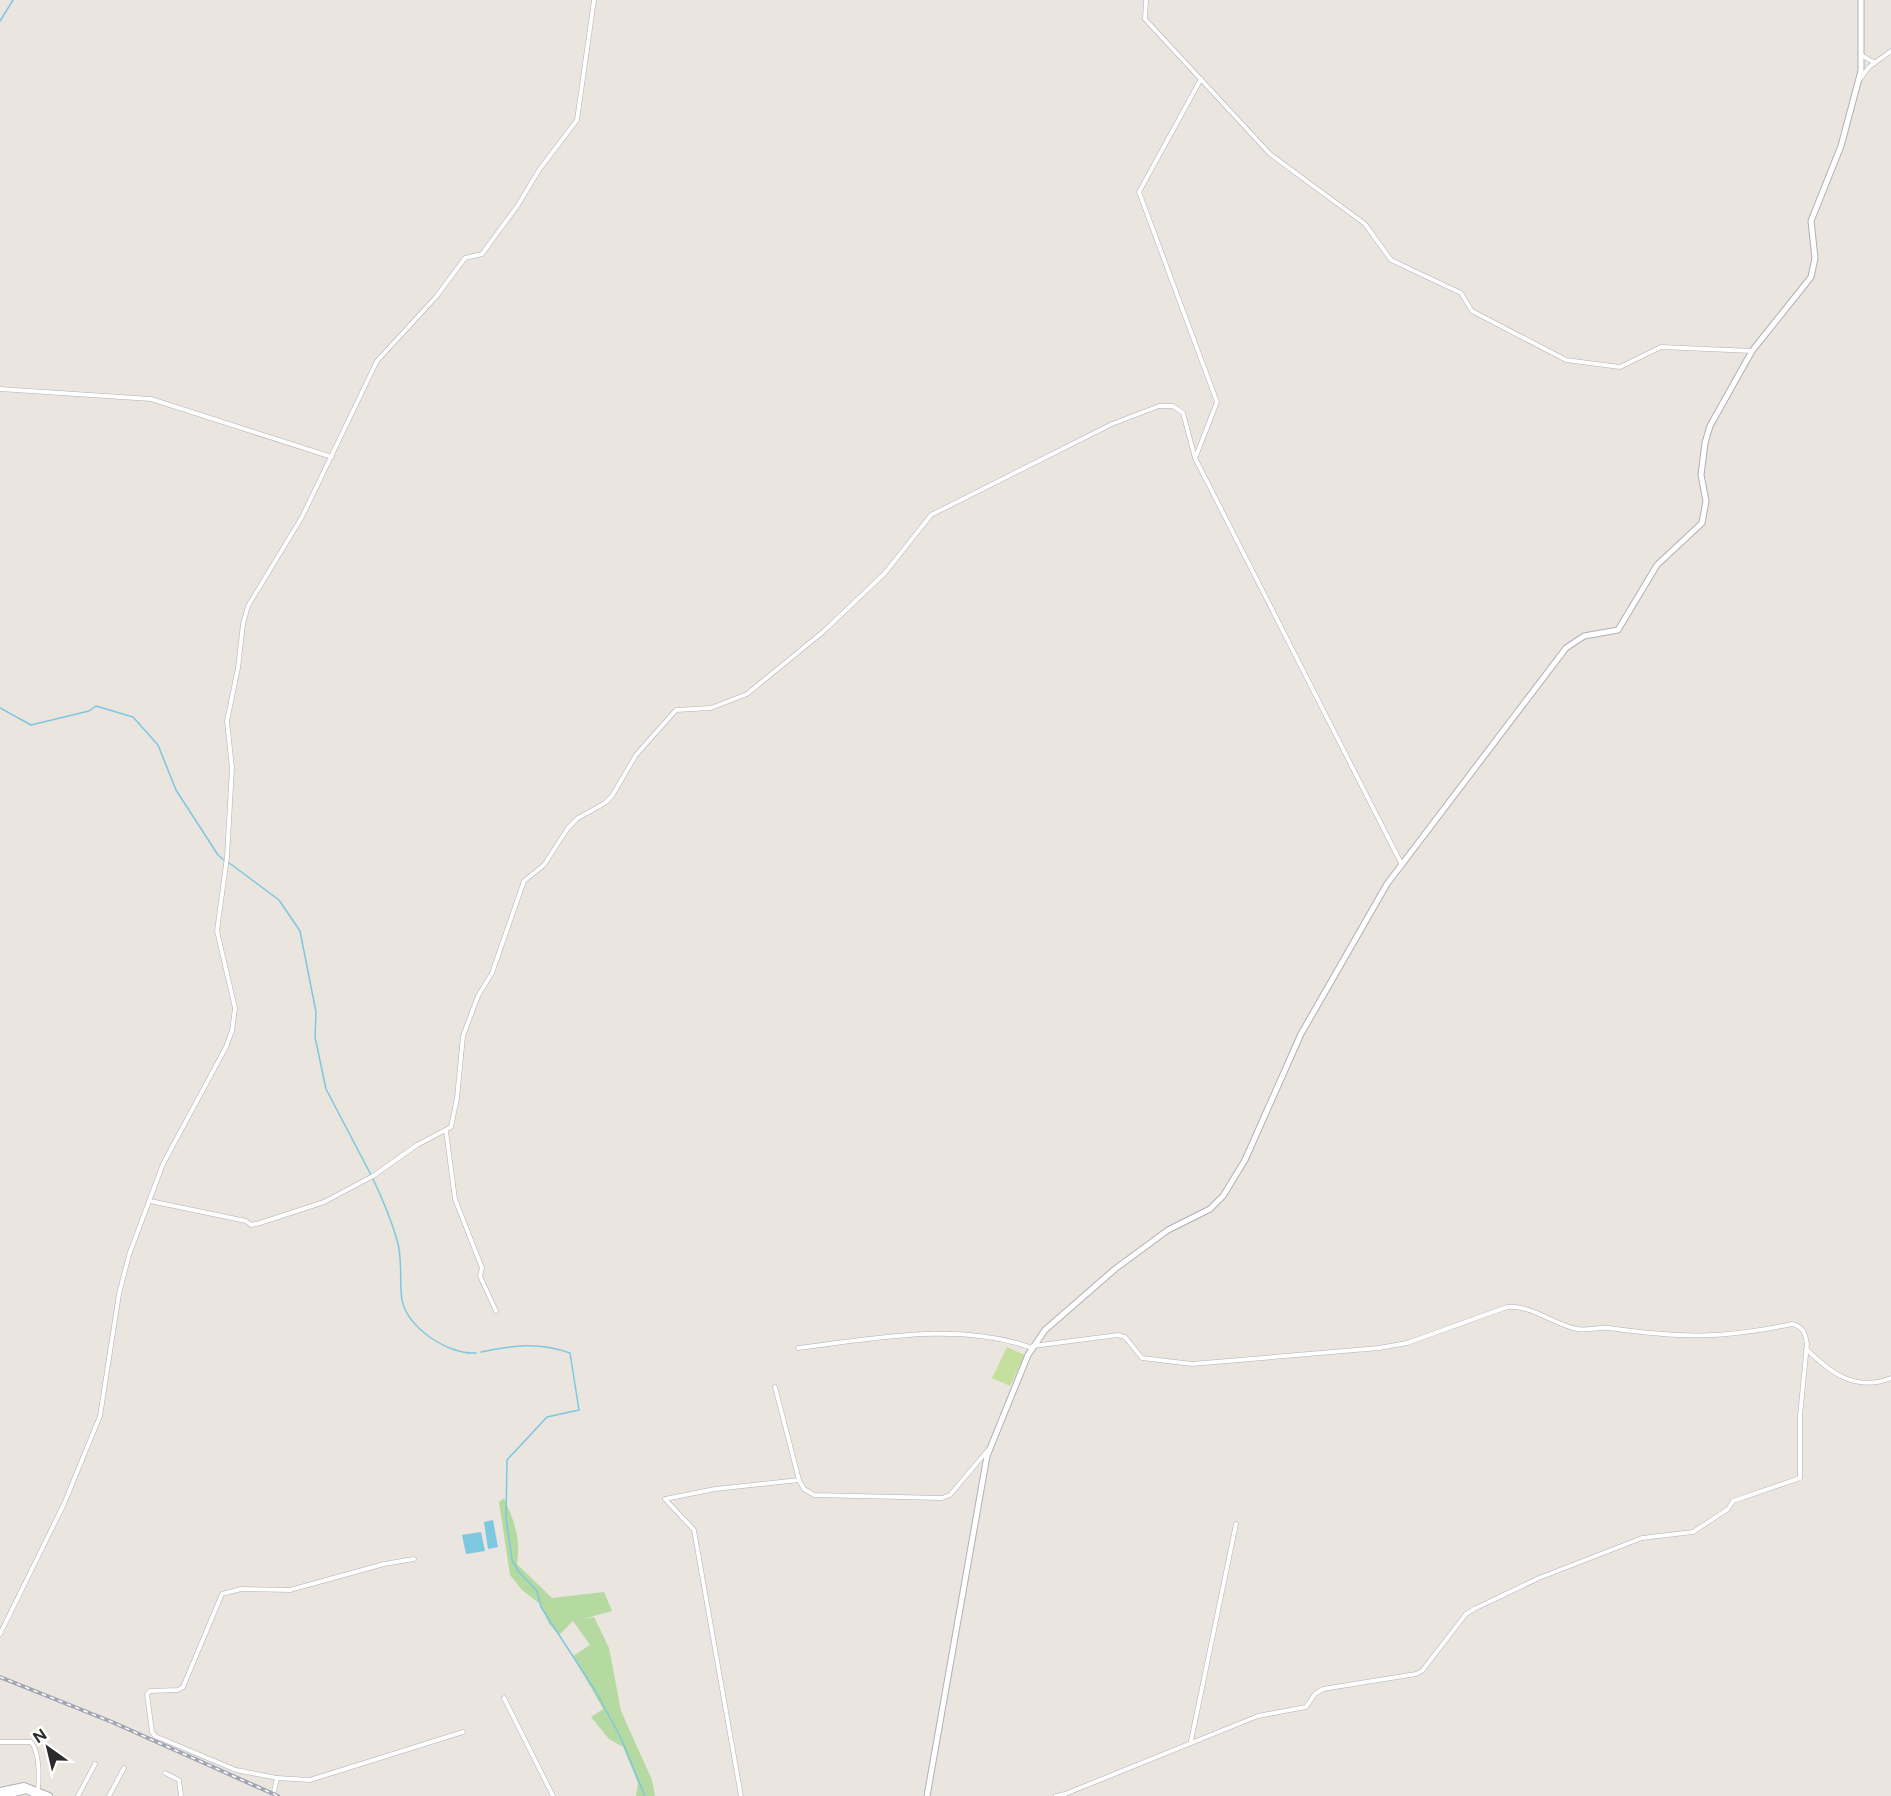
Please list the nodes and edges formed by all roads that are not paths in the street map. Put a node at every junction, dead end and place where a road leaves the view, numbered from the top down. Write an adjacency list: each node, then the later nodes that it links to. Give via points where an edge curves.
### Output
1 (594, 0): 11 (street, via 577,120 482,254 465,258 436,297 377,361)
2 (1146, 0): 7 (street, via 1145,19)
3 (1861, 0): 5 (street)
4 (1891, 51): 6 (street)
5 (1861, 55): 6 (street); 8 (street)
6 (1875, 63): 8 (street)
7 (1201, 79): 9 (street, via 1270,154 1365,224 1391,260 1461,293 1472,311 1566,360 1620,367 1661,347); 12 (street, via 1139,192 1217,402)
8 (1858, 82): 9 (street, via 1841,146 1810,221 1815,258 1811,277)
9 (1752, 351): 13 (street, via 1707,433 1701,475 1706,501 1702,523 1657,565 1618,630 1584,636 1566,648)
10 (0, 389): 11 (street, via 152,399)
11 (332, 457): 15 (street, via 302,517 261,580 243,624 227,721 232,768 227,857 217,930 235,1008 232,1031 163,1164)
12 (1195, 458): 13 (street); 14 (street, via 1183,413 1173,406 1159,406 1112,424 931,514 873,584 824,631 747,694 711,708 676,711 636,755 612,796 578,818 544,865 524,881 492,973 478,996 464,1036 457,1098 451,1127)
13 (1402, 865): 17 (street, via 1387,884 1307,1024 1227,1191 1210,1209 1168,1230 1114,1269 1045,1330)
14 (446, 1131): 15 (street, via 324,1202 251,1225); 16 (street, via 454,1199)
15 (150, 1201): 26 (street, via 119,1294 100,1416 64,1504)
16 (496, 1311)
17 (1032, 1347): 18 (street, via 966,1335); 19 (street, via 1118,1335 1125,1337 1142,1358 1192,1364 1379,1348 1407,1343 1508,1307 1521,1306 1579,1329 1605,1328 1654,1335 1730,1336 1792,1324 1800,1326 1805,1334); 22 (street)
18 (798, 1348)
19 (1805, 1348): 20 (street, via 1836,1376 1878,1383); 30 (street, via 1800,1478 1733,1501 1728,1509 1694,1532 1642,1538 1539,1578 1474,1609 1416,1674 1323,1689 1306,1707 1258,1716)
20 (1891, 1378)
21 (775, 1388): 23 (street)
22 (990, 1448): 23 (street, via 950,1495 942,1498 814,1495); 45 (street)
23 (799, 1480): 44 (street, via 665,1499 694,1530)
24 (1236, 1524): 30 (street)
25 (414, 1559): 34 (street, via 290,1590 241,1589 222,1594 183,1687 147,1694 155,1736 236,1770)
26 (0, 1634)
27 (504, 1698): 43 (street)
28 (463, 1732): 34 (street, via 310,1780)
29 (0, 1742): 36 (street, via 31,1742 35,1747)
30 (1191, 1742): 46 (street)
31 (95, 1764): 39 (street)
32 (124, 1768): 40 (street)
33 (165, 1773): 41 (street, via 179,1780)
34 (277, 1778): 42 (street)
35 (0, 1791): 36 (main road, via 24,1786)
36 (38, 1793): 37 (main road, via 27,1790); 38 (main road)
37 (2, 1796)
38 (49, 1796)
39 (78, 1796)
40 (109, 1796)
41 (181, 1796)
42 (273, 1796)
43 (553, 1796)
44 (741, 1796)
45 (927, 1796)
46 (1056, 1796)

